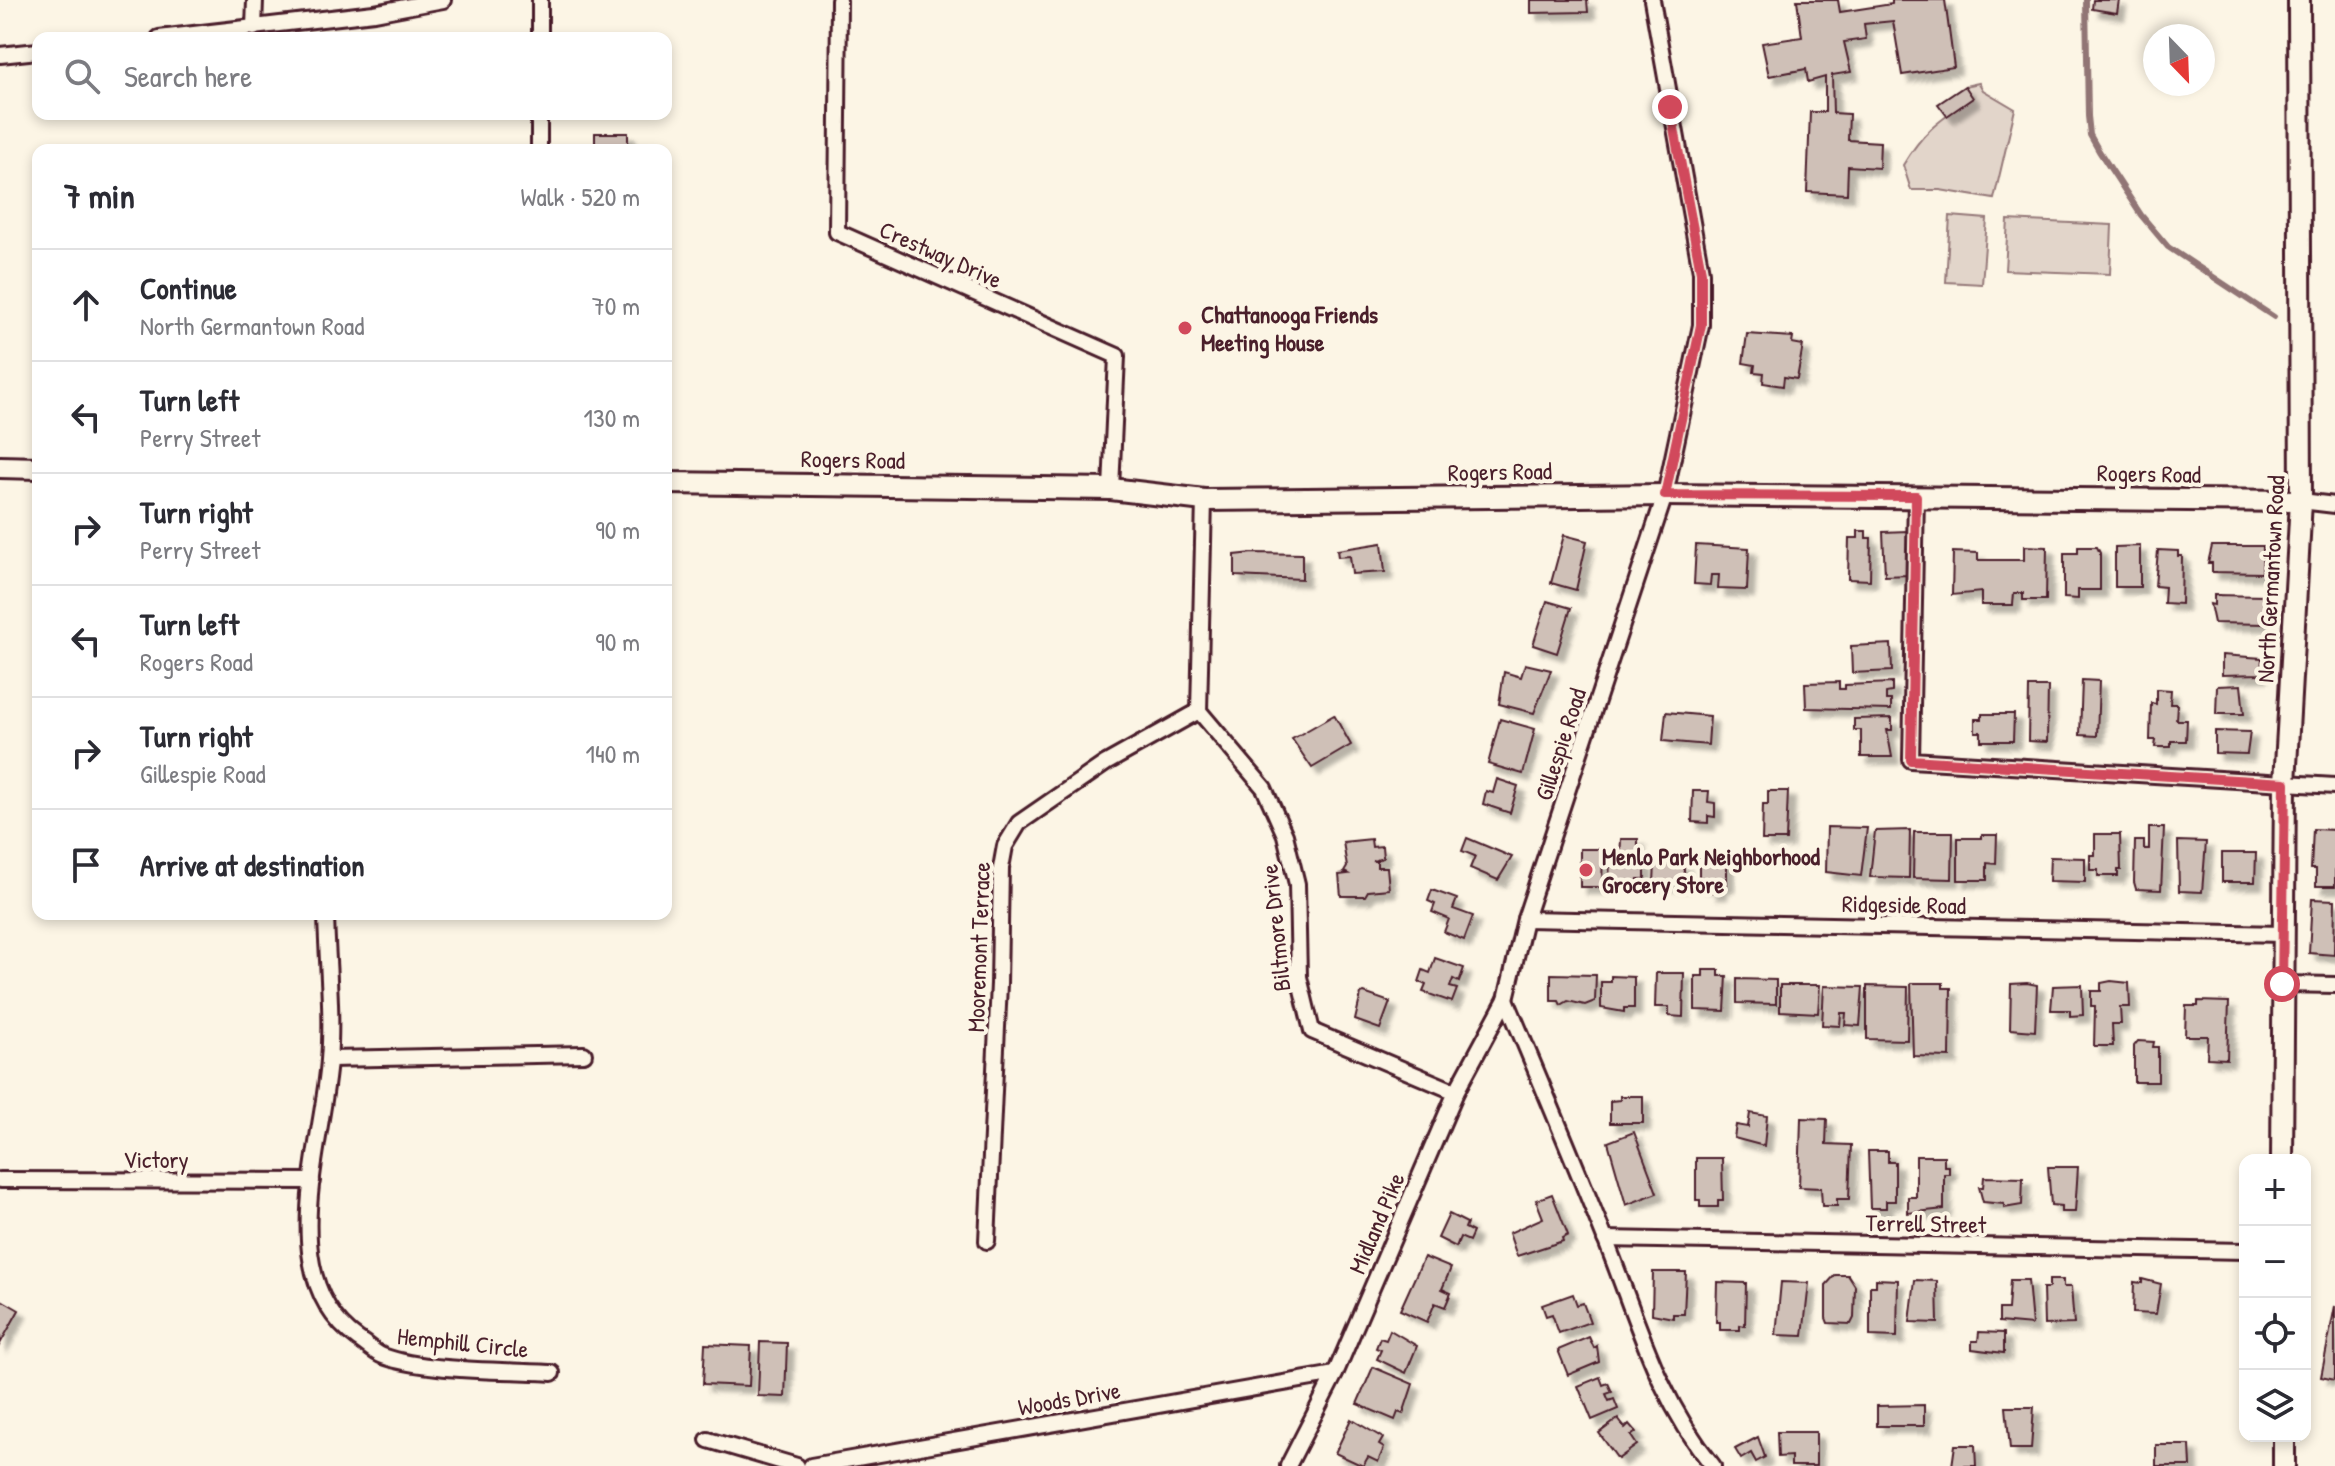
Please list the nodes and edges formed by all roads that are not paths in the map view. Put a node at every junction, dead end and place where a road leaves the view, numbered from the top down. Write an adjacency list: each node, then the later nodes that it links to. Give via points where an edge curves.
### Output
1 (255, 0): 7 (street)
2 (443, 0): 7 (street)
3 (540, 0): 9 (street)
4 (839, 0): 17 (street, Crestway Drive, via 837,232 1117,356)
5 (1652, 0): 18 (street, Gillespie Road, via 1701,272 1701,325)
6 (2299, 0): 21 (street, North Germantown Road)
7 (254, 28): 8 (street)
8 (216, 32)
9 (540, 32)
10 (32, 52): 11 (street)
11 (0, 55)
12 (539, 120): 13 (street)
13 (539, 144)
14 (0, 467): 15 (street)
15 (32, 468)
16 (672, 483): 17 (street, Rogers Road)
17 (1111, 489): 20 (street, Rogers Road)
18 (1665, 495): 19 (street, Rogers Road); 20 (street, Rogers Road); 26 (street, Gillespie Road)
19 (1916, 496): 21 (street, Rogers Road); 24 (street, via 1911,760)
20 (1204, 500): 23 (street)
21 (2301, 501): 22 (street, Rogers Road); 24 (street, North Germantown Road)
22 (2335, 505)
23 (1199, 711): 34 (street, Biltmore Drive, via 1264,788 1285,835 1297,884 1299,977 1312,1031); 39 (street, Mooremont Terrace, via 1106,763 1019,823 1005,846)
24 (2285, 783): 25 (street); 28 (street, North Germantown Road)
25 (2335, 786)
26 (1525, 919): 28 (street, Ridgeside Road); 31 (street, Gillespie Road)
27 (326, 920): 33 (street, Hemphill Circle)
28 (2283, 934): 29 (street, North Germantown Road)
29 (2282, 984): 30 (street); 35 (street, North Germantown Road)
30 (2335, 985)
31 (1506, 999): 34 (street, Midland Pike); 38 (street)
32 (584, 1054): 33 (street)
33 (330, 1059): 37 (street, Hemphill Circle)
34 (1456, 1092): 42 (street, Midland Pike)
35 (2282, 1154)
36 (0, 1180): 37 (street, Victory)
37 (312, 1181): 41 (street, Hemphill Circle, via 309,1243 314,1280 340,1326 383,1356 448,1368)
38 (1605, 1239): 40 (street, Terrell Street); 48 (street, via 1655,1376 1690,1438)
39 (987, 1241)
40 (2239, 1251)
41 (552, 1373)
42 (1335, 1374): 46 (street, Woods Drive); 47 (street, Midland Pike)
43 (708, 1440): 45 (street)
44 (2284, 1442): 49 (street)
45 (797, 1466)
46 (811, 1466)
47 (1288, 1466)
48 (1713, 1466)
49 (2284, 1466)

